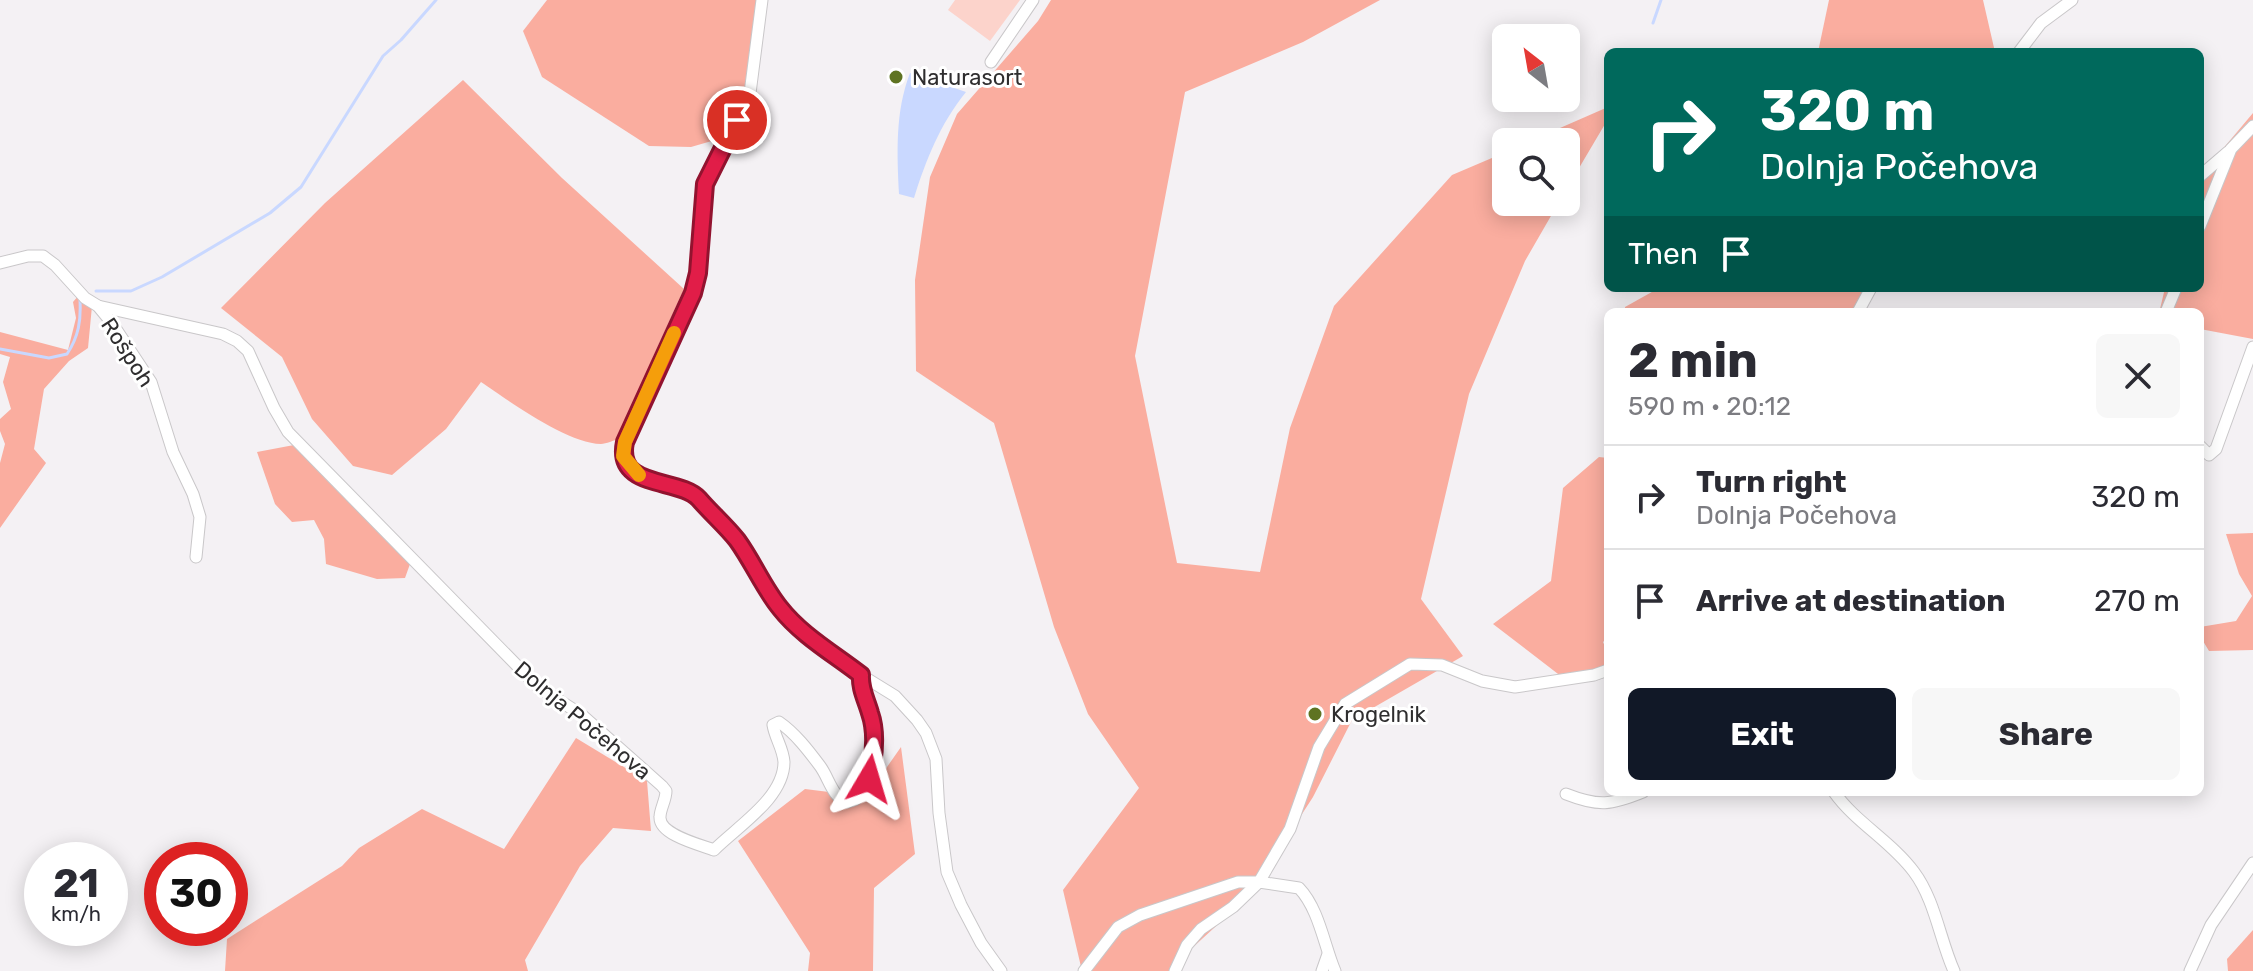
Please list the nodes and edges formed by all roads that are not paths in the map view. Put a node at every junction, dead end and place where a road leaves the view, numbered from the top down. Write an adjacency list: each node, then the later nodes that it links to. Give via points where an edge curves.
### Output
1 (762, 0): 16 (street, via 749,101 705,184 693,293 623,456 645,479 696,495 736,539 786,616)
2 (1033, 0): 5 (street)
3 (2072, 0): 4 (street, via 2041,23)
4 (2022, 48)
5 (991, 62)
6 (2253, 126): 7 (street)
7 (2231, 149): 8 (street); 9 (street)
8 (2204, 173)
9 (2204, 216)
10 (0, 263): 11 (street, Rošpoh, via 43,256)
11 (98, 306): 14 (street, Rošpoh, via 151,382 200,517); 16 (street, Dolnja Počehova, via 223,334 248,351 288,432 538,687 582,715 662,786 666,791 660,817 674,835 714,850 765,805 784,765 773,725 779,722 822,769 836,796 847,802 856,799 869,779 874,735)
12 (2253, 347): 13 (street, via 2216,449 2209,455)
13 (2204, 450)
14 (196, 557)
15 (1604, 671): 21 (street, via 1515,687 1442,665 1410,664 1345,704 1319,747 1290,829)
16 (861, 675): 23 (street, via 901,702 932,744 947,872)
17 (1566, 794): 18 (street, via 1608,804)
18 (1631, 796)
19 (1837, 796): 28 (street, via 1917,875)
20 (2253, 863): 29 (street, via 2211,925)
21 (1259, 882): 22 (street, via 1299,888); 24 (street, via 1238,882 1140,915 1118,927); 25 (street, via 1201,929)
22 (1328, 954): 26 (street); 27 (street)
23 (1001, 971)
24 (1084, 971)
25 (1175, 971)
26 (1322, 971)
27 (1335, 971)
28 (1954, 971)
29 (2190, 971)

